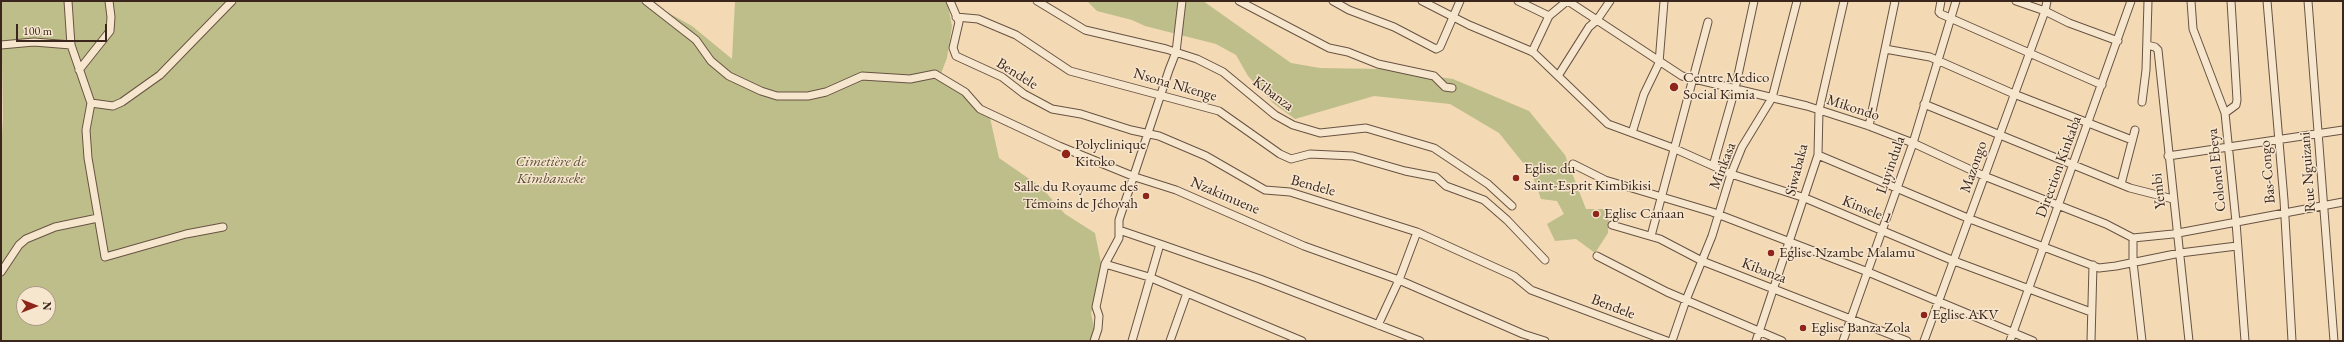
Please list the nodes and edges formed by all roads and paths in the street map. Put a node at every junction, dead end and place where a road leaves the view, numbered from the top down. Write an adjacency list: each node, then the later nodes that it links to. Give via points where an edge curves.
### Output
1 (68, 1): 39 (street)
2 (109, 1): 47 (street, via 110,31)
3 (232, 1): 57 (street, via 160,75 113,106)
4 (646, 1): 81 (street, Nzakimuene, via 696,40 711,61 728,76 777,96 791,97 826,92 862,76 910,78 935,74 965,92 980,109 995,117)
5 (950, 1): 33 (street)
6 (1038, 1): 42 (street, Kibanza, via 1085,30)
7 (1182, 1): 42 (street)
8 (1239, 1): 51 (street, via 1329,48 1378,64 1434,76 1445,87)
9 (1333, 1): 31 (street, via 1349,10 1394,27 1436,49 1440,47)
10 (1422, 1): 31 (street, Kinsele 1)
11 (1460, 1): 31 (street)
12 (1518, 1): 32 (street)
13 (1567, 1): 32 (street); 35 (street, Mikondo)
14 (1610, 1): 35 (street)
15 (1664, 1): 46 (street)
16 (1754, 1): 52 (street)
17 (1797, 1): 55 (street, Minkasa)
18 (1844, 1): 59 (street, Siwabaka)
19 (1895, 1): 41 (street)
20 (1941, 1): 34 (street, via 1939,13)
21 (1956, 1): 34 (street, Luyindula)
22 (2016, 1): 30 (street)
23 (2047, 1): 30 (street, Mazongo)
24 (2131, 1): 37 (street, Direction Kinkaba)
25 (2148, 1): 40 (street)
26 (2191, 1): 60 (street, Colonel Ebeya, via 2193,29)
27 (2231, 1): 60 (street, via 2237,100 2236,105)
28 (2267, 1): 69 (street, Bas-Congo)
29 (2308, 1): 68 (street, Rue Nguizani)
30 (2045, 11): 37 (street); 44 (street, Mazongo)
31 (1452, 16): 43 (street, Kinsele 1)
32 (1549, 16): 43 (street)
33 (956, 17): 53 (street, Nsona Nkenge, via 978,19 1016,35 1070,70); 66 (street, Bendele, via 959,25 953,48 956,56 1002,76 1024,94 1052,109 1081,114)
34 (1951, 17): 44 (street); 45 (street, Luyindula)
35 (1597, 20): 46 (street, Mikondo); 48 (street, via 1589,27)
36 (1708, 22): 49 (street)
37 (2118, 41): 50 (street, Direction Kinkaba)
38 (1, 45): 39 (street, via 34,42)
39 (71, 45): 47 (street)
40 (2147, 45): 56 (street); 75 (street, Yembi, via 2158,50)
41 (1885, 49): 45 (street); 62 (street)
42 (1176, 52): 53 (street); 90 (street, Kibanza, via 1224,72 1275,115 1293,125 1320,133 1366,128 1434,148 1492,188)
43 (1532, 52): 48 (street, Kinsele 1)
44 (2029, 54): 50 (street); 54 (street, Mazongo)
45 (1938, 60): 54 (street); 58 (street, Luyindula)
46 (1659, 63): 49 (street, Mikondo); 65 (street, via 1644,94)
47 (78, 70): 57 (street)
48 (1558, 76): 65 (street, Kinsele 1, via 1602,120)
49 (1692, 80): 52 (street, Mikondo); 73 (street)
50 (2102, 85): 61 (street, Direction Kinkaba)
51 (1452, 88)
52 (1735, 89): 55 (street, Mikondo); 77 (street)
53 (1161, 94): 66 (street); 110 (street, Nsona Nkenge, via 1219,111 1280,154 1292,159 1310,154 1353,156 1436,177 1446,186 1484,200)
54 (2014, 94): 61 (street); 67 (street, Mazongo)
55 (1772, 98): 59 (street, Mikondo); 79 (street, Minkasa, via 1742,147)
56 (2142, 102)
57 (91, 103): 93 (street, via 86,130 92,189)
58 (1924, 104): 67 (street); 71 (street, Luyindula)
59 (1818, 110): 62 (street, Mikondo); 74 (street, Siwabaka)
60 (2224, 114): 72 (street, Colonel Ebeya)
61 (2088, 123): 70 (street); 78 (street, Direction Kinkaba)
62 (1869, 126): 71 (street, Mikondo)
63 (2136, 130): 70 (street)
64 (2343, 130): 68 (street)
65 (1632, 133): 73 (street, Kinsele 1)
66 (1149, 134): 81 (street); 100 (street, Bendele, via 1206,156 1265,190 1290,192)
67 (1999, 135): 78 (street); 80 (street, Mazongo)
68 (2318, 135): 69 (street); 89 (street, Rue Nguizani)
69 (2278, 138): 72 (street); 91 (street, Bas-Congo)
70 (2132, 140): 82 (street)
71 (1913, 143): 80 (street, Mikondo); 83 (street, Luyindula)
72 (2228, 147): 75 (street); 95 (street, Colonel Ebeya)
73 (1673, 148): 77 (street, Kinsele 1); 84 (street)
74 (1818, 155): 83 (street); 85 (street, Siwabaka)
75 (2168, 156): 86 (street, Yembi)
76 (1573, 164): 84 (street, via 1604,180 1637,191)
77 (1713, 166): 79 (street, Kinsele 1)
78 (2072, 166): 82 (street); 88 (street, Direction Kinkaba)
79 (1731, 174): 85 (street, Kinsele 1); 92 (street, Minkasa)
80 (1984, 176): 88 (street, Mikondo); 94 (street, Mazongo)
81 (1135, 177): 98 (street, via 1119,220); 119 (street, Nzakimuene, via 1176,190 1304,246)
82 (2121, 184): 86 (street)
83 (1898, 187): 94 (street); 99 (street, Luyindula)
84 (1661, 195): 92 (street); 102 (street)
85 (1804, 198): 99 (street, Kinsele 1); 104 (street, Siwabaka)
86 (2173, 199): 101 (street, Yembi)
87 (2343, 202): 89 (street)
88 (2058, 204): 103 (street, Mikondo); 107 (street, Direction Kinkaba)
89 (2324, 205): 91 (street); 150 (street, Rue Nguizani)
90 (1512, 206)
91 (2284, 213): 95 (street); 149 (street, Bas-Congo)
92 (1719, 215): 104 (street); 111 (street, Minkasa)
93 (98, 218): 97 (street, via 105,257 186,234); 116 (street, via 55,228 26,239 18,245)
94 (1970, 219): 107 (street); 112 (street, Mazongo)
95 (2236, 222): 101 (street); 106 (street, Colonel Ebeya)
96 (1612, 225): 102 (street, Kibanza)
97 (223, 227)
98 (1119, 230): 105 (street); 114 (street, via 1115,249)
99 (1883, 230): 112 (street, Kinsele 1); 117 (street, Luyindula)
100 (1418, 232): 119 (street); 136 (street, Bendele, via 1514,276 1531,290)
101 (2176, 234): 103 (street); 108 (street, Yembi)
102 (1651, 236): 111 (street, Kibanza)
103 (2133, 238): 113 (street)
104 (1790, 242): 117 (street); 120 (street, Siwabaka)
105 (1160, 244): 118 (street); 127 (street, via 1260,279)
106 (2237, 246): 108 (street); 148 (street, Colonel Ebeya)
107 (2044, 247): 115 (street); 121 (street, Direction Kinkaba)
108 (2180, 253): 113 (street); 147 (street, Yembi)
109 (1597, 256): 123 (street)
110 (1545, 260)
111 (1702, 261): 120 (street, Kibanza); 123 (street, Minkasa)
112 (1954, 261): 121 (street, Kinsele 1); 124 (street, Mazongo)
113 (2133, 262): 115 (street, via 2099,268); 146 (street)
114 (1104, 264): 118 (street); 130 (street, via 1096,307 1099,316 1098,329)
115 (2093, 266): 125 (street)
116 (1, 272)
117 (1868, 272): 124 (street); 126 (street, Luyindula)
118 (1149, 277): 122 (street); 131 (street)
119 (1399, 280): 127 (street); 135 (street, Nzakimuene)
120 (1774, 289): 126 (street, Kibanza); 129 (street, Siwabaka)
121 (2028, 290): 125 (street, Kinsele 1); 128 (street, Direction Kinkaba)
122 (1187, 293): 132 (street); 133 (street)
123 (1686, 300): 129 (street); 137 (street, Minkasa)
124 (1939, 303): 128 (street); 142 (street, Mazongo)
125 (2091, 312): 145 (street)
126 (1851, 318): 140 (street, Luyindula); 141 (street, Kibanza)
127 (1378, 325): 134 (street)
128 (2014, 332): 143 (street, Direction Kinkaba); 144 (street)
129 (1759, 333): 138 (street, Siwabaka); 139 (street)
130 (1094, 341)
131 (1132, 341)
132 (1170, 341)
133 (1302, 341)
134 (1420, 341)
135 (1545, 341)
136 (1667, 341)
137 (1672, 341)
138 (1756, 341)
139 (1782, 341)
140 (1843, 341)
141 (1907, 341)
142 (1924, 341)
143 (2010, 341)
144 (2033, 341)
145 (2090, 341)
146 (2142, 341)
147 (2189, 341)
148 (2245, 341)
149 (2292, 341)
150 (2334, 341)

